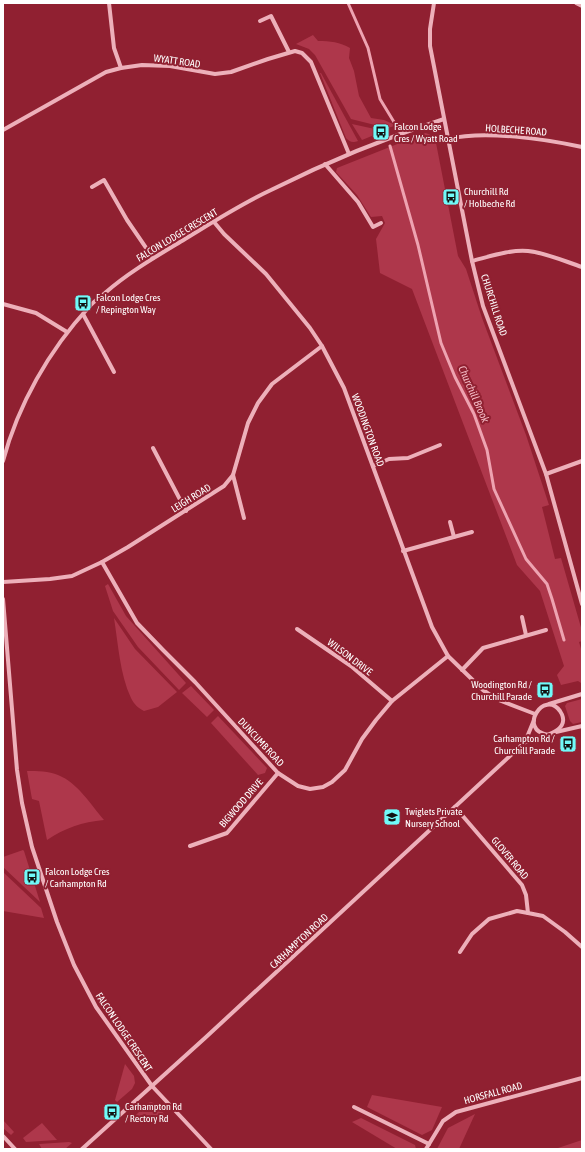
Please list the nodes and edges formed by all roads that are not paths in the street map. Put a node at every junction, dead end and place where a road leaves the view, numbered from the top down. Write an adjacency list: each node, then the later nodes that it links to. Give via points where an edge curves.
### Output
1 (110, 3): 7 (street, via 114,48)
2 (434, 3): 8 (street, CHURCHILL ROAD, via 430,46)
3 (576, 3): 4 (street)
4 (582, 6)
5 (260, 21): 6 (street, via 271,16)
6 (289, 52): 7 (street, WYATT ROAD, via 231,72 215,74 142,64); 12 (street, via 296,51 311,62)
7 (121, 68): 9 (street, WYATT ROAD, via 106,72)
8 (444, 119): 10 (street, CHURCHILL ROAD); 12 (street, FALCON LODGE CRESCENT)
9 (3, 130)
10 (448, 139): 11 (street, HOLBECHE ROAD, via 494,136); 18 (street, CHURCHILL ROAD)
11 (582, 147)
12 (349, 154): 13 (street, FALCON LODGE CRESCENT)
13 (325, 164): 15 (street, FALCON LODGE CRESCENT, via 270,190); 16 (street, via 358,202 373,227)
14 (92, 187): 17 (street, via 104,180)
15 (214, 222): 17 (street, FALCON LODGE CRESCENT); 23 (street, WOODINGTON ROAD, via 266,274)
16 (381, 223)
17 (153, 258): 21 (street, FALCON LODGE CRESCENT, via 120,280)
18 (472, 261): 19 (street, via 526,251); 31 (street, CHURCHILL ROAD, via 483,306)
19 (582, 267)
20 (3, 304): 22 (street, via 36,313)
21 (83, 314): 22 (street, FALCON LODGE CRESCENT); 24 (street)
22 (68, 332): 27 (street, FALCON LODGE CRESCENT, via 39,375 22,407)
23 (322, 346): 29 (street, WOODINGTON ROAD, via 344,388); 30 (street, LEIGH ROAD, via 272,384 258,403 248,423)
24 (114, 372)
25 (440, 445): 29 (street, via 408,458 390,459)
26 (154, 448): 32 (street)
27 (3, 461)
28 (582, 461): 31 (street)
29 (372, 466): 37 (street, WOODINGTON ROAD)
30 (233, 474): 32 (street, LEIGH ROAD, via 224,486); 33 (street)
31 (546, 474): 41 (street, CHURCHILL ROAD)
32 (186, 511): 38 (street, LEIGH ROAD)
33 (244, 518)
34 (450, 522): 36 (street)
35 (472, 532): 36 (street)
36 (454, 537): 37 (street)
37 (403, 551): 46 (street, WOODINGTON ROAD, via 432,627)
38 (102, 562): 39 (street, LEIGH ROAD, via 68,577); 57 (street, DUNCUMB ROAD, via 137,622)
39 (3, 582)
40 (3, 599): 64 (street, FALCON LODGE CRESCENT, via 17,770 32,846 74,966 96,1007)
41 (582, 604)
42 (522, 617): 45 (street)
43 (297, 629): 49 (street, WILSON DRIVE, via 351,666)
44 (546, 630): 45 (street)
45 (526, 635): 47 (street, via 483,648)
46 (448, 656): 47 (street, WOODINGTON ROAD); 49 (street, DUNCUMB ROAD)
47 (462, 670): 51 (street, via 496,699)
48 (582, 694): 50 (street)
49 (392, 701): 57 (street, DUNCUMB ROAD, via 362,739 345,770 332,782 323,787 310,789 298,786)
50 (545, 706): 51 (street); 54 (street, via 555,707 561,714 562,724)
51 (535, 714): 52 (street)
52 (534, 720): 55 (street, via 539,731); 56 (street, CARHAMPTON ROAD)
53 (582, 726): 54 (street)
54 (556, 732): 55 (street)
55 (548, 735): 56 (street, CARHAMPTON ROAD)
56 (525, 742): 58 (street, CARHAMPTON ROAD)
57 (278, 773): 59 (street, BIGWOOD DRIVE, via 227,833)
58 (455, 807): 60 (street, GLOVER ROAD, via 522,885); 64 (street, CARHAMPTON ROAD)
59 (190, 846)
60 (528, 913): 61 (street, via 542,916); 62 (street, via 517,911 489,919 472,934)
61 (582, 947)
62 (460, 952)
63 (582, 1078): 67 (street, HORSFALL ROAD, via 456,1112 443,1121)
64 (152, 1086): 69 (street, CARHAMPTON ROAD); 70 (street, FALCON LODGE CRESCENT)
65 (354, 1107): 67 (street)
66 (3, 1136): 68 (street)
67 (429, 1144): 71 (street, HORSFALL ROAD)
68 (15, 1149)
69 (82, 1149)
70 (211, 1149)
71 (426, 1149)

